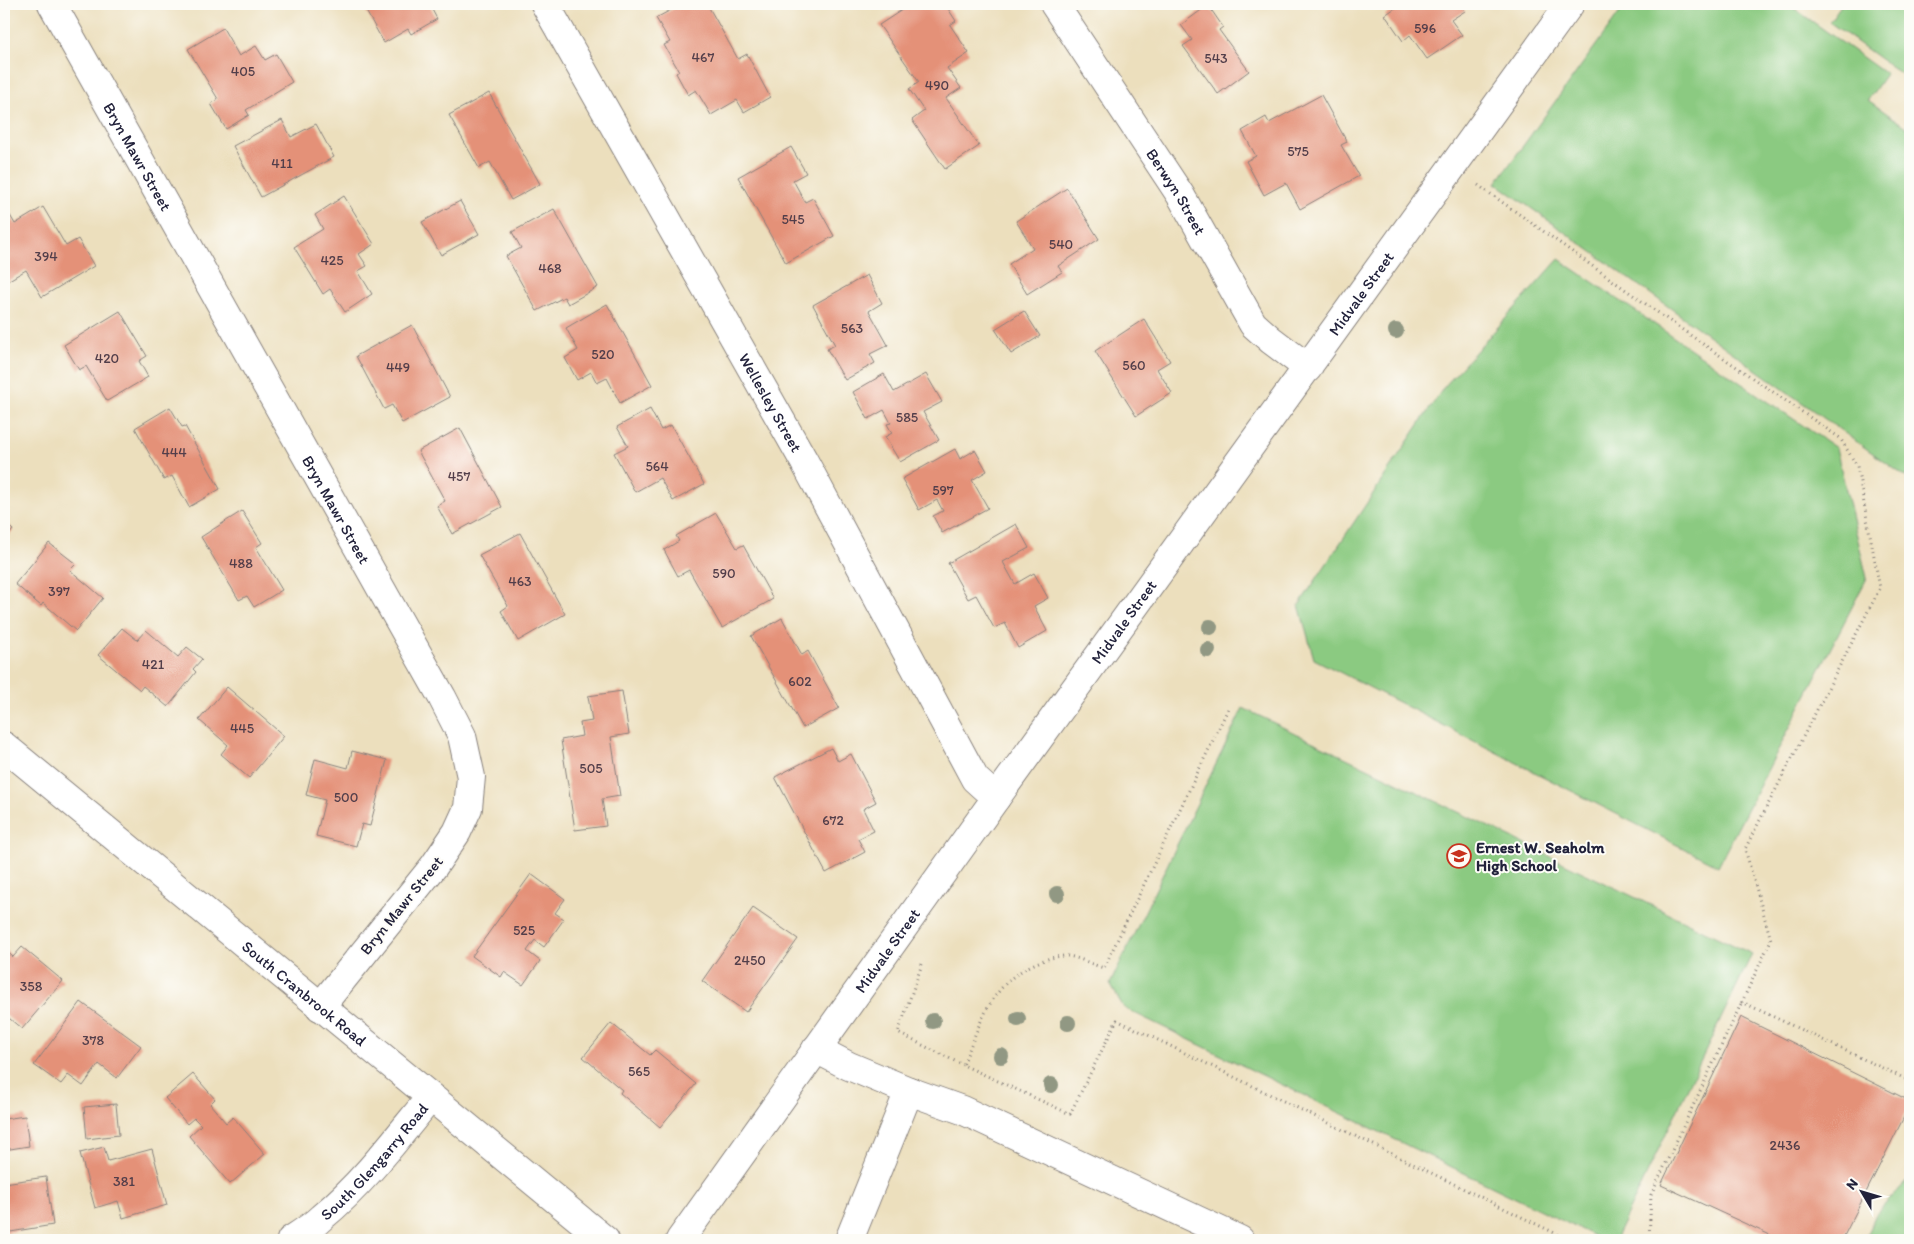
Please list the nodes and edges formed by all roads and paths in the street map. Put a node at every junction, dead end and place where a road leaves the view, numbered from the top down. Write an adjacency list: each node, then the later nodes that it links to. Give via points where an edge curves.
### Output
1 (52, 4): 12 (street, Bryn Mawr Street, via 462,736 471,778 468,808 457,832 434,866)
2 (545, 4): 9 (street, Wellesley Street, via 804,461 975,779)
3 (1054, 4): 6 (street, Berwyn Street, via 1182,196 1254,324)
4 (1570, 4): 6 (street, Midvale Street)
5 (1478, 185): 11 (path, via 1840,438 1857,466 1880,588 1745,849 1771,940)
6 (1308, 368): 9 (street, Midvale Street)
7 (1228, 709): 14 (path, via 1104,968 1069,956 1044,959 1016,973 997,991 984,1013)
8 (4, 746): 12 (street, South Cranbrook Road)
9 (996, 798): 13 (street, Midvale Street)
10 (922, 964): 14 (path, via 898,1033)
11 (1742, 1002): 15 (path); 24 (path, via 1651,1195)
12 (320, 1007): 17 (street, South Cranbrook Road)
13 (816, 1049): 16 (street); 20 (street, Midvale Street)
14 (963, 1065): 23 (path, via 1070,1114 1117,1020)
15 (1910, 1081)
16 (909, 1091): 21 (street); 22 (street, via 962,1110)
17 (430, 1098): 18 (street, South Glengarry Road, via 352,1190 322,1218); 19 (street, South Cranbrook Road)
18 (291, 1240)
19 (605, 1240)
20 (680, 1240)
21 (849, 1240)
22 (1240, 1240)
23 (1569, 1240)
24 (1649, 1240)

